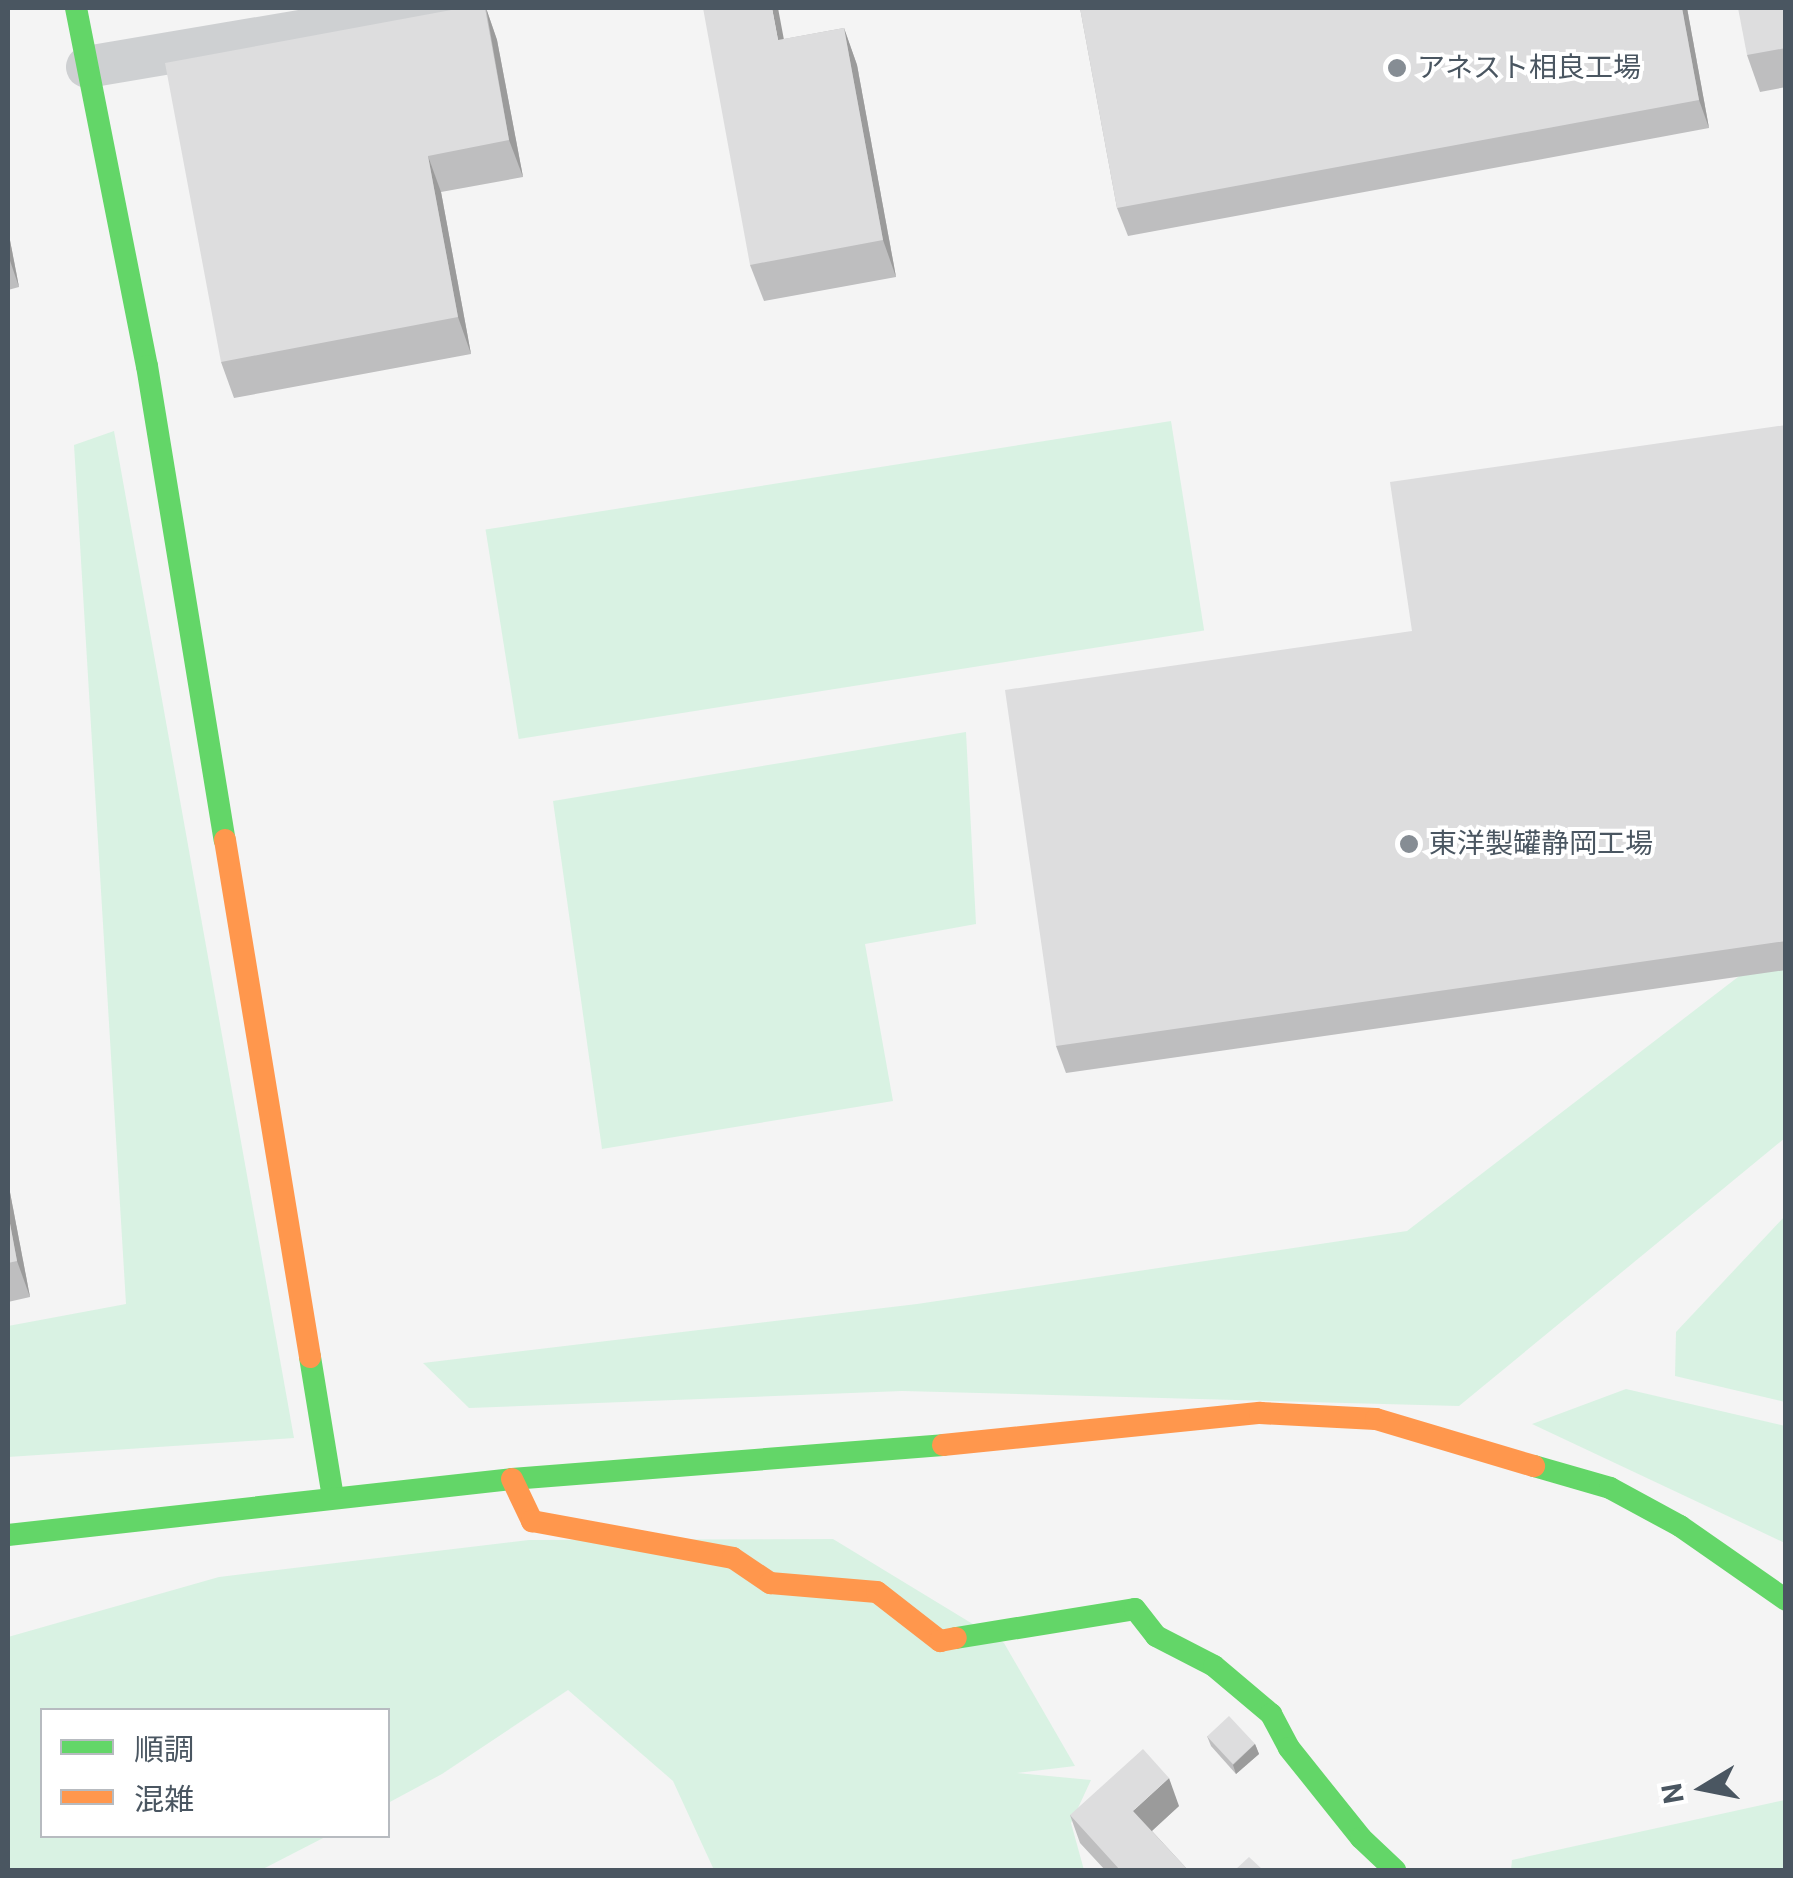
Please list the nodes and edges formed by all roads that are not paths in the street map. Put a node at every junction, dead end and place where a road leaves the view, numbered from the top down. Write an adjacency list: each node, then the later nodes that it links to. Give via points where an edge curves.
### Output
1 (76, 8): 3 (street)
2 (434, 8): 3 (street)
3 (87, 67): 5 (street, via 147,366)
4 (512, 1479): 5 (street); 7 (street, via 1022,1440 1260,1413 1376,1419 1610,1488 1680,1526); 8 (street, via 532,1521 733,1558 770,1583 876,1592 940,1640 1135,1609 1156,1636 1214,1666 1271,1714 1360,1838)
5 (333, 1497): 6 (street)
6 (8, 1535)
7 (1786, 1600)
8 (1395, 1870)

